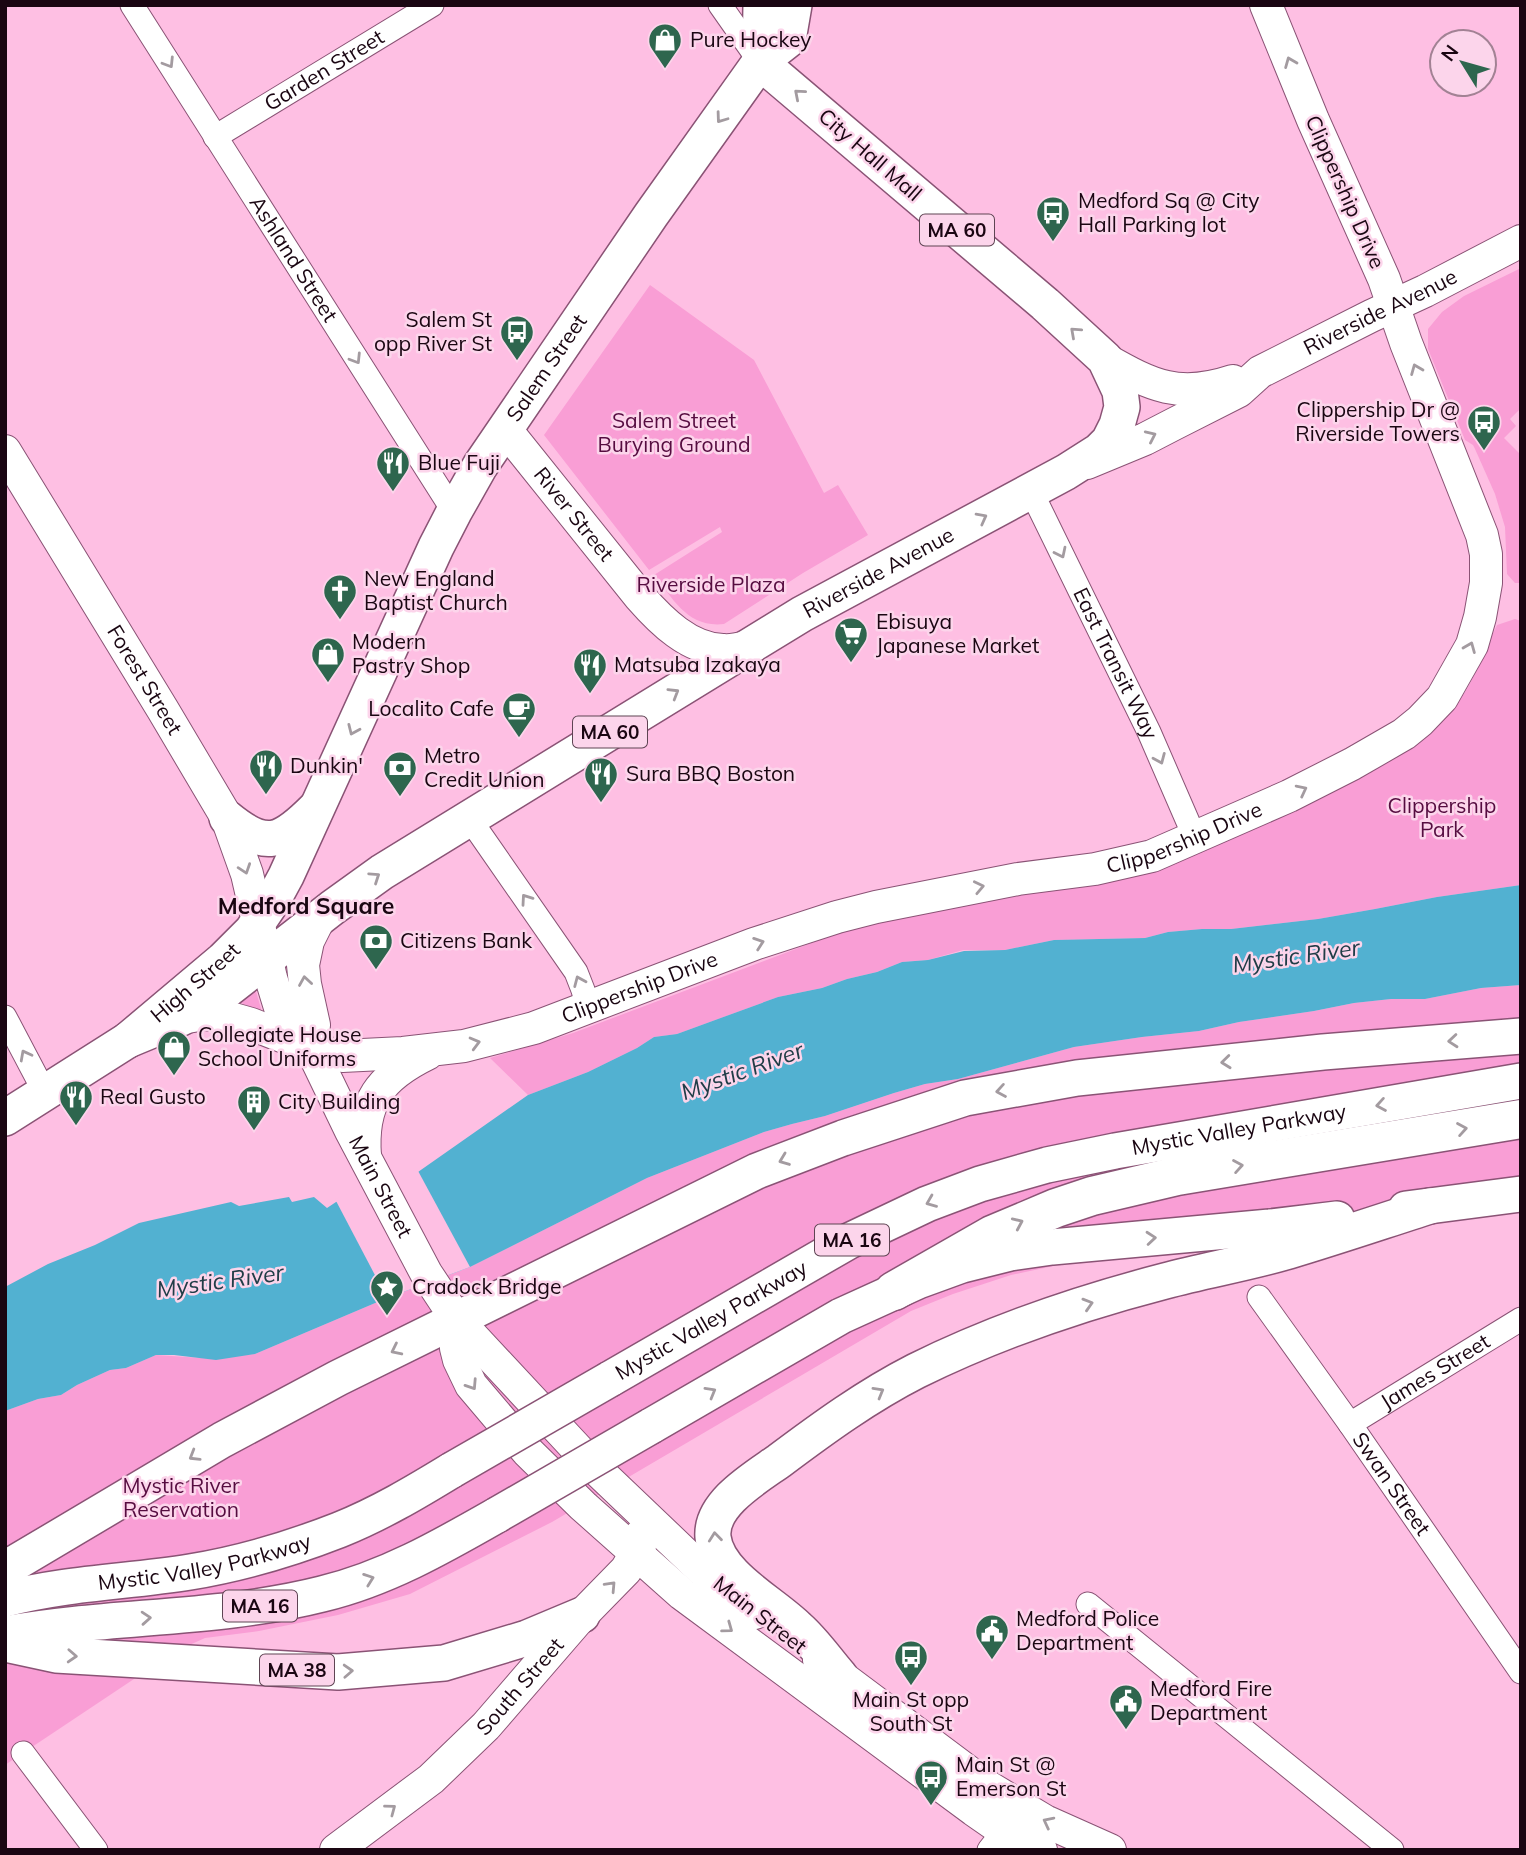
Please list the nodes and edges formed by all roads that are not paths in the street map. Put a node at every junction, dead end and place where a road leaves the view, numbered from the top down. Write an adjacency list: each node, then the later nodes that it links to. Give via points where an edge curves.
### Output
1 (132, 5): 8 (street, Ashland Street, one-way to 8)
2 (432, 5): 8 (street, Garden Street)
3 (720, 5): 7 (street)
4 (761, 5): 7 (main road)
5 (794, 5): 7 (main road, Salem Street / MA 60, via 788,40)
6 (1266, 5): 10 (main road, Clippership Drive, one-way to 6)
7 (760, 62): 11 (main road, City Hall Mall / MA 60, one-way to 7); 13 (main road, Salem Street / MA 60, one-way to 13)
8 (215, 137): 17 (street, Ashland Street, one-way to 17)
9 (1521, 241): 10 (main road, Riverside Avenue)
10 (1394, 305): 12 (main road, Riverside Avenue); 22 (main road, Clippership Drive, one-way to 10, via 1289,796 1404,734 1442,698 1472,645 1488,567 1484,544)
11 (1105, 359): 12 (main road, City Hall Mall, via 1142,379 1193,391); 15 (main road, City Hall Mall / MA 60, via 1120,391 1118,425 1099,451)
12 (1261, 372): 15 (main road, Riverside Avenue, one-way to 12, via 1185,419 1239,391)
13 (506, 430): 17 (main road, Salem Street / MA 60); 18 (main road, River Street, via 663,622 709,648)
14 (5, 451): 20 (main road, Forest Street)
15 (1066, 472): 16 (main road, Riverside Avenue / MA 60)
16 (1031, 491): 18 (main road, Riverside Avenue / MA 60, one-way to 16); 22 (street, East Transit Way, one-way to 22)
17 (454, 512): 19 (main road, Salem Street / MA 60, one-way to 19)
18 (751, 646): 21 (main road, Riverside Avenue / MA 60, one-way to 18)
19 (320, 804): 20 (main road, via 288,834 270,839 244,832); 24 (main road, Salem Street / MA 60)
20 (227, 818): 24 (main road, Forest Street, one-way to 24)
21 (469, 818): 23 (main road, Riverside Avenue / MA 60, one-way to 21); 26 (street, one-way to 21, via 576,972)
22 (1195, 838): 26 (main road, Clippership Drive, one-way to 22, via 837,917 1018,879 1115,865 1153,856)
23 (320, 917): 25 (main road, Riverside Avenue / MA 60); 31 (main road, Main Street, one-way to 23, via 314,1025 303,965)
24 (259, 921): 25 (main road, Main Street); 30 (main road, High Street / MA 60, via 234,950)
25 (267, 960): 28 (main road, High Street / MA 60); 31 (main road, Main Street, via 282,1014)
26 (588, 1009): 32 (main road, Clippership Drive, one-way to 26, via 534,1028)
27 (5, 1017): 34 (street, one-way to 27)
28 (181, 1018): 30 (main road, High Street / MA 60); 31 (main road, Clippership Drive, via 205,1014 230,1018)
29 (1521, 1036): 43 (main road, one-way to 43, via 1077,1077 965,1098 778,1162)
30 (128, 1040): 34 (main road, High Street / MA 60)
31 (311, 1048): 32 (main road, Clippership Drive, via 354,1056); 37 (main road, Main Street)
32 (442, 1049): 37 (main road, via 404,1066 377,1091 366,1119 364,1144)
33 (1521, 1081): 48 (main road, Mystic Valley Parkway / MA 16, one-way to 48, bridge, via 1115,1151 989,1181 849,1241 395,1503 340,1529 259,1556 193,1571)
34 (45, 1093): 35 (main road, High Street / MA 60)
35 (5, 1118)
36 (1521, 1119): 40 (highway, one-way to 36, via 992,1235 1092,1196 1177,1176)
37 (370, 1166): 43 (main road, Main Street, via 431,1282)
38 (1521, 1194): 39 (main road, Mystic Valley Parkway / MA 16)
39 (1430, 1206): 40 (main road, Mystic Valley Parkway / MA 16, one-way to 39, via 962,1265 1024,1250); 54 (main road, one-way to 39, via 801,1630 737,1577 716,1550 713,1531 717,1514 753,1480 874,1394 951,1354 1087,1303 1287,1251)
40 (894, 1291): 51 (main road, Mystic Valley Parkway / MA 16, one-way to 40, bridge, via 283,1603 325,1594 392,1570 454,1540 816,1330)
41 (1259, 1297): 44 (street, Swan Street)
42 (1521, 1319): 44 (street, James Street)
43 (457, 1321): 45 (main road, Main Street); 46 (main road, Main Street, one-way to 46, via 459,1360 477,1392 527,1451); 47 (main road, one-way to 47, via 240,1430)
44 (1350, 1424): 53 (street, Swan Street)
45 (620, 1492): 46 (main road, via 638,1523 641,1541); 54 (main road, Main Street, via 733,1597)
46 (636, 1555): 50 (main road, South Street, one-way to 46); 56 (main road, Main Street, one-way to 56)
47 (5, 1569)
48 (5, 1599)
49 (1088, 1604): 60 (street)
50 (582, 1615): 52 (main road, MA 38, one-way to 50, via 55,1655 338,1672 444,1663 527,1638); 58 (main road, South Street, one-way to 50, via 457,1755)
51 (5, 1634)
52 (5, 1644)
53 (1521, 1672)
54 (840, 1676): 59 (main road, Main Street, one-way to 54, via 1045,1821 990,1788)
55 (23, 1753): 57 (street)
56 (1017, 1844)
57 (96, 1850)
58 (336, 1850)
59 (1110, 1850)
60 (1392, 1850)

